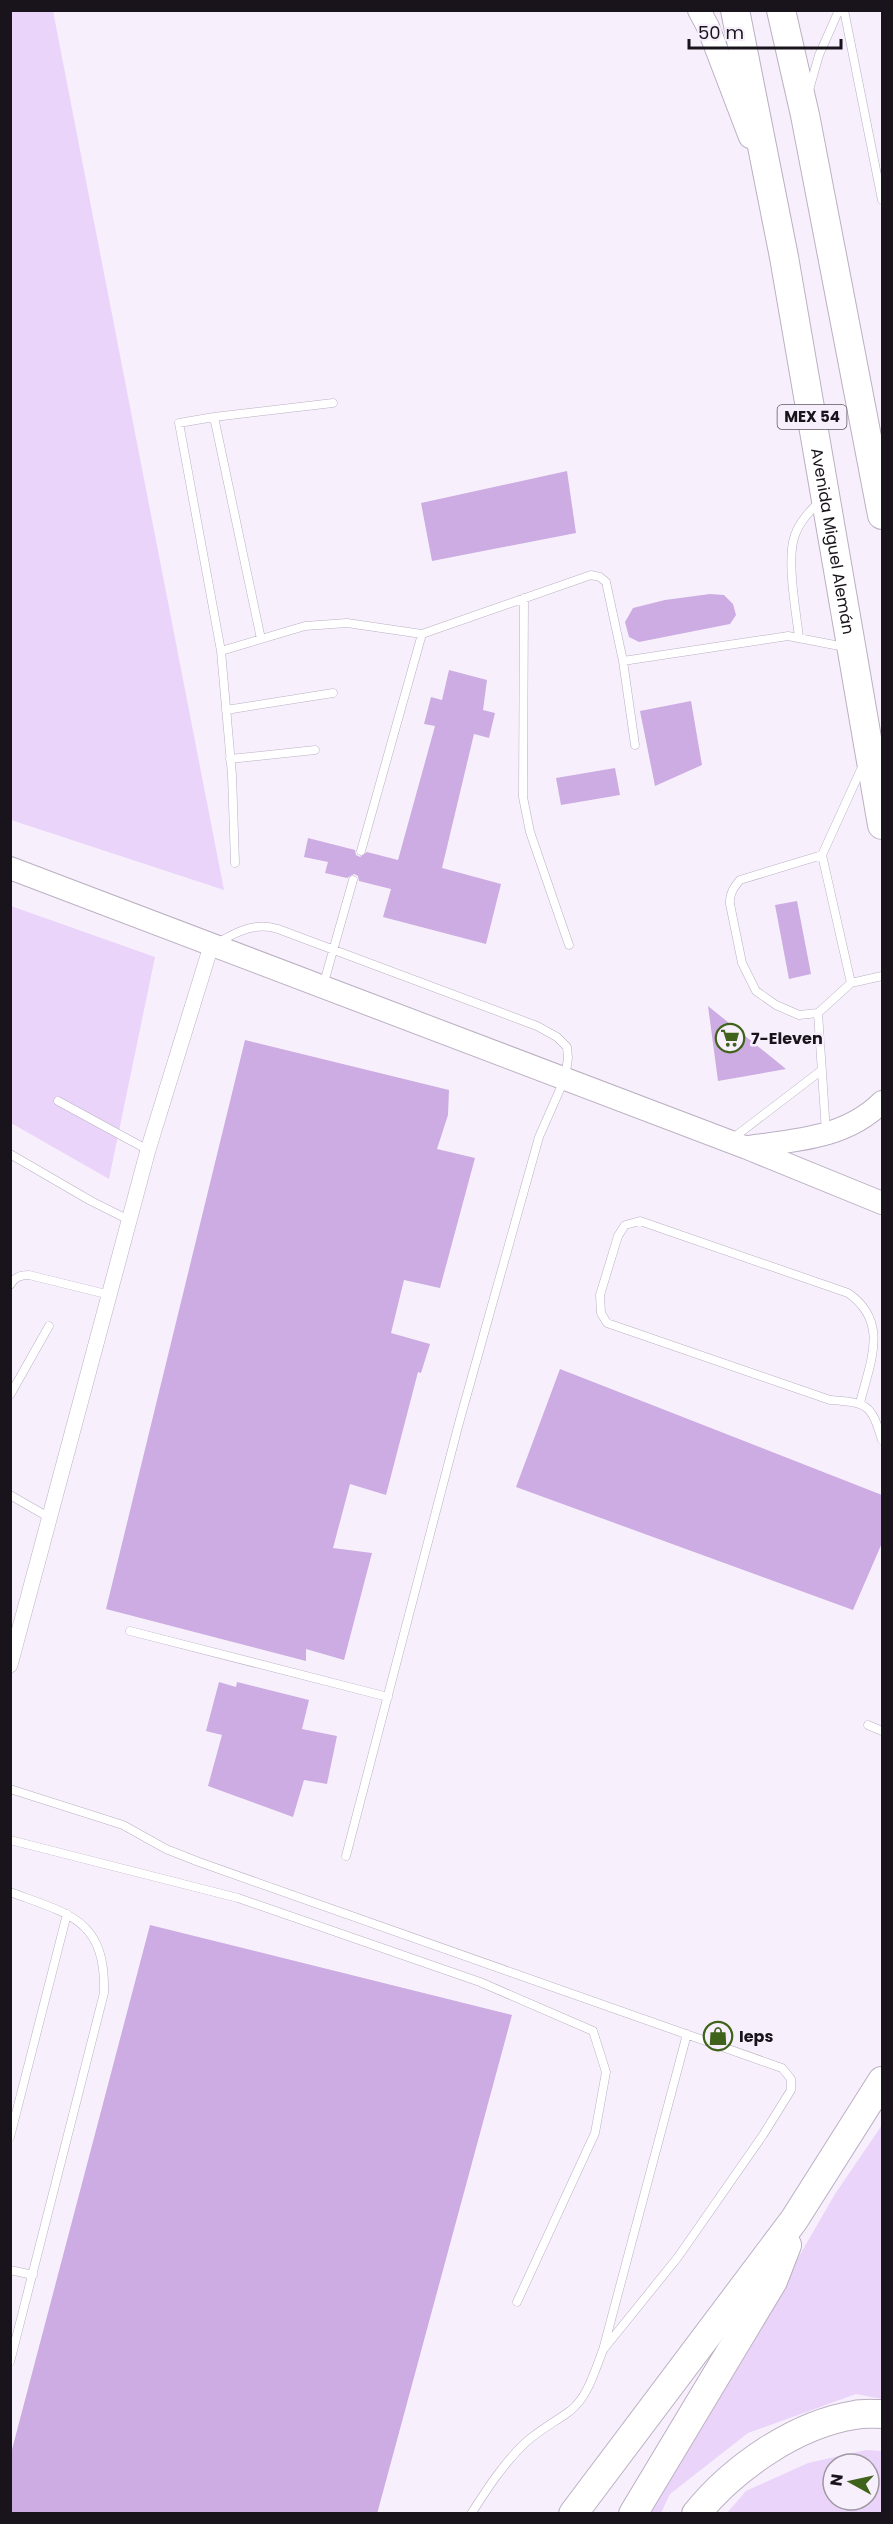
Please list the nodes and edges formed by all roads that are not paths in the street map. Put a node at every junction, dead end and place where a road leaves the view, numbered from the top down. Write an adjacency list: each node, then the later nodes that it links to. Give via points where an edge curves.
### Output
1 (699, 10): 8 (main road, via 762,171)
2 (735, 10): 8 (highway, Avenida Miguel Alemán / MEX 54)
3 (781, 10): 6 (highway, MEX 54)
4 (839, 10): 6 (lane, via 819,55)
5 (844, 10): 7 (lane)
6 (805, 116): 12 (highway, MEX 54)
7 (882, 200)
8 (784, 257): 11 (highway, Avenida Miguel Alemán / MEX 54)
9 (333, 403): 10 (lane)
10 (214, 417): 16 (lane); 18 (lane, via 179,423)
11 (825, 495): 15 (lane, via 803,519 792,550); 17 (highway, Avenida Miguel Alemán / MEX 54)
12 (882, 515)
13 (524, 598): 14 (lane); 19 (lane, via 591,575 600,577 606,582); 32 (lane, via 523,797 530,832)
14 (422, 634): 16 (lane, via 347,623 305,626); 27 (lane)
15 (799, 638): 17 (lane); 19 (lane, via 788,636)
16 (261, 639): 18 (lane)
17 (852, 648): 24 (highway, Avenida Miguel Alemán / MEX 54)
18 (221, 651): 21 (lane)
19 (623, 661): 22 (lane)
20 (333, 693): 21 (lane)
21 (226, 710): 25 (lane)
22 (635, 745)
23 (315, 750): 25 (lane)
24 (870, 750): 26 (highway, Avenida Miguel Alemán / MEX 54); 28 (lane)
25 (230, 759): 29 (lane)
26 (882, 825)
27 (361, 851)
28 (822, 855): 36 (lane); 38 (lane, via 740,879 730,898 742,963 756,991 799,1015)
29 (235, 863)
30 (10, 868): 33 (main road)
31 (353, 880): 34 (lane)
32 (569, 945)
33 (211, 946): 34 (lane, via 261,925); 37 (main road); 45 (street)
34 (333, 949): 37 (lane); 40 (lane, via 557,1037 567,1047)
35 (882, 976): 36 (lane)
36 (851, 983): 38 (lane)
37 (322, 987): 40 (main road)
38 (818, 1013): 39 (lane)
39 (822, 1070): 43 (lane); 44 (lane)
40 (565, 1078): 44 (main road); 59 (lane, via 539,1137)
41 (58, 1101): 45 (lane)
42 (882, 1102): 43 (main road, via 862,1119)
43 (826, 1136): 44 (main road)
44 (738, 1144): 47 (main road)
45 (148, 1150): 48 (street)
46 (10, 1154): 48 (lane)
47 (882, 1203)
48 (129, 1220): 50 (street)
49 (10, 1285): 50 (lane, via 21,1275 29,1275)
50 (110, 1295): 56 (street)
51 (49, 1326): 52 (lane)
52 (10, 1395)
53 (860, 1403): 53 (lane, via 874,1342 871,1320 860,1301 848,1293 640,1221 625,1226 618,1236 600,1295 601,1313 608,1323 830,1400); 54 (lane, via 875,1415)
54 (882, 1440)
55 (10, 1495): 56 (lane)
56 (50, 1518): 58 (street)
57 (130, 1630): 59 (lane)
58 (10, 1665)
59 (387, 1697): 64 (lane)
60 (867, 1725): 61 (lane)
61 (882, 1731)
62 (10, 1789): 67 (lane, via 123,1825 199,1862)
63 (10, 1840): 73 (lane, via 238,1898 480,1982 593,2031 606,2072 596,2133)
64 (346, 1856)
65 (10, 1892): 66 (lane)
66 (67, 1914): 69 (lane); 72 (lane, via 91,1933 100,1949 104,1993)
67 (687, 2034): 74 (lane); 74 (lane, via 782,2068 791,2079 791,2090 678,2257)
68 (882, 2081): 70 (highway)
69 (10, 2137)
70 (794, 2220): 78 (highway); 79 (highway, via 773,2281)
71 (10, 2270): 72 (lane)
72 (33, 2275): 75 (lane)
73 (517, 2302)
74 (603, 2350): 77 (lane, via 582,2398 572,2410 523,2445 492,2481)
75 (10, 2362)
76 (882, 2414): 80 (highway, via 855,2414 818,2425 782,2443 724,2483)
77 (471, 2514)
78 (573, 2514)
79 (633, 2514)
80 (696, 2514)

